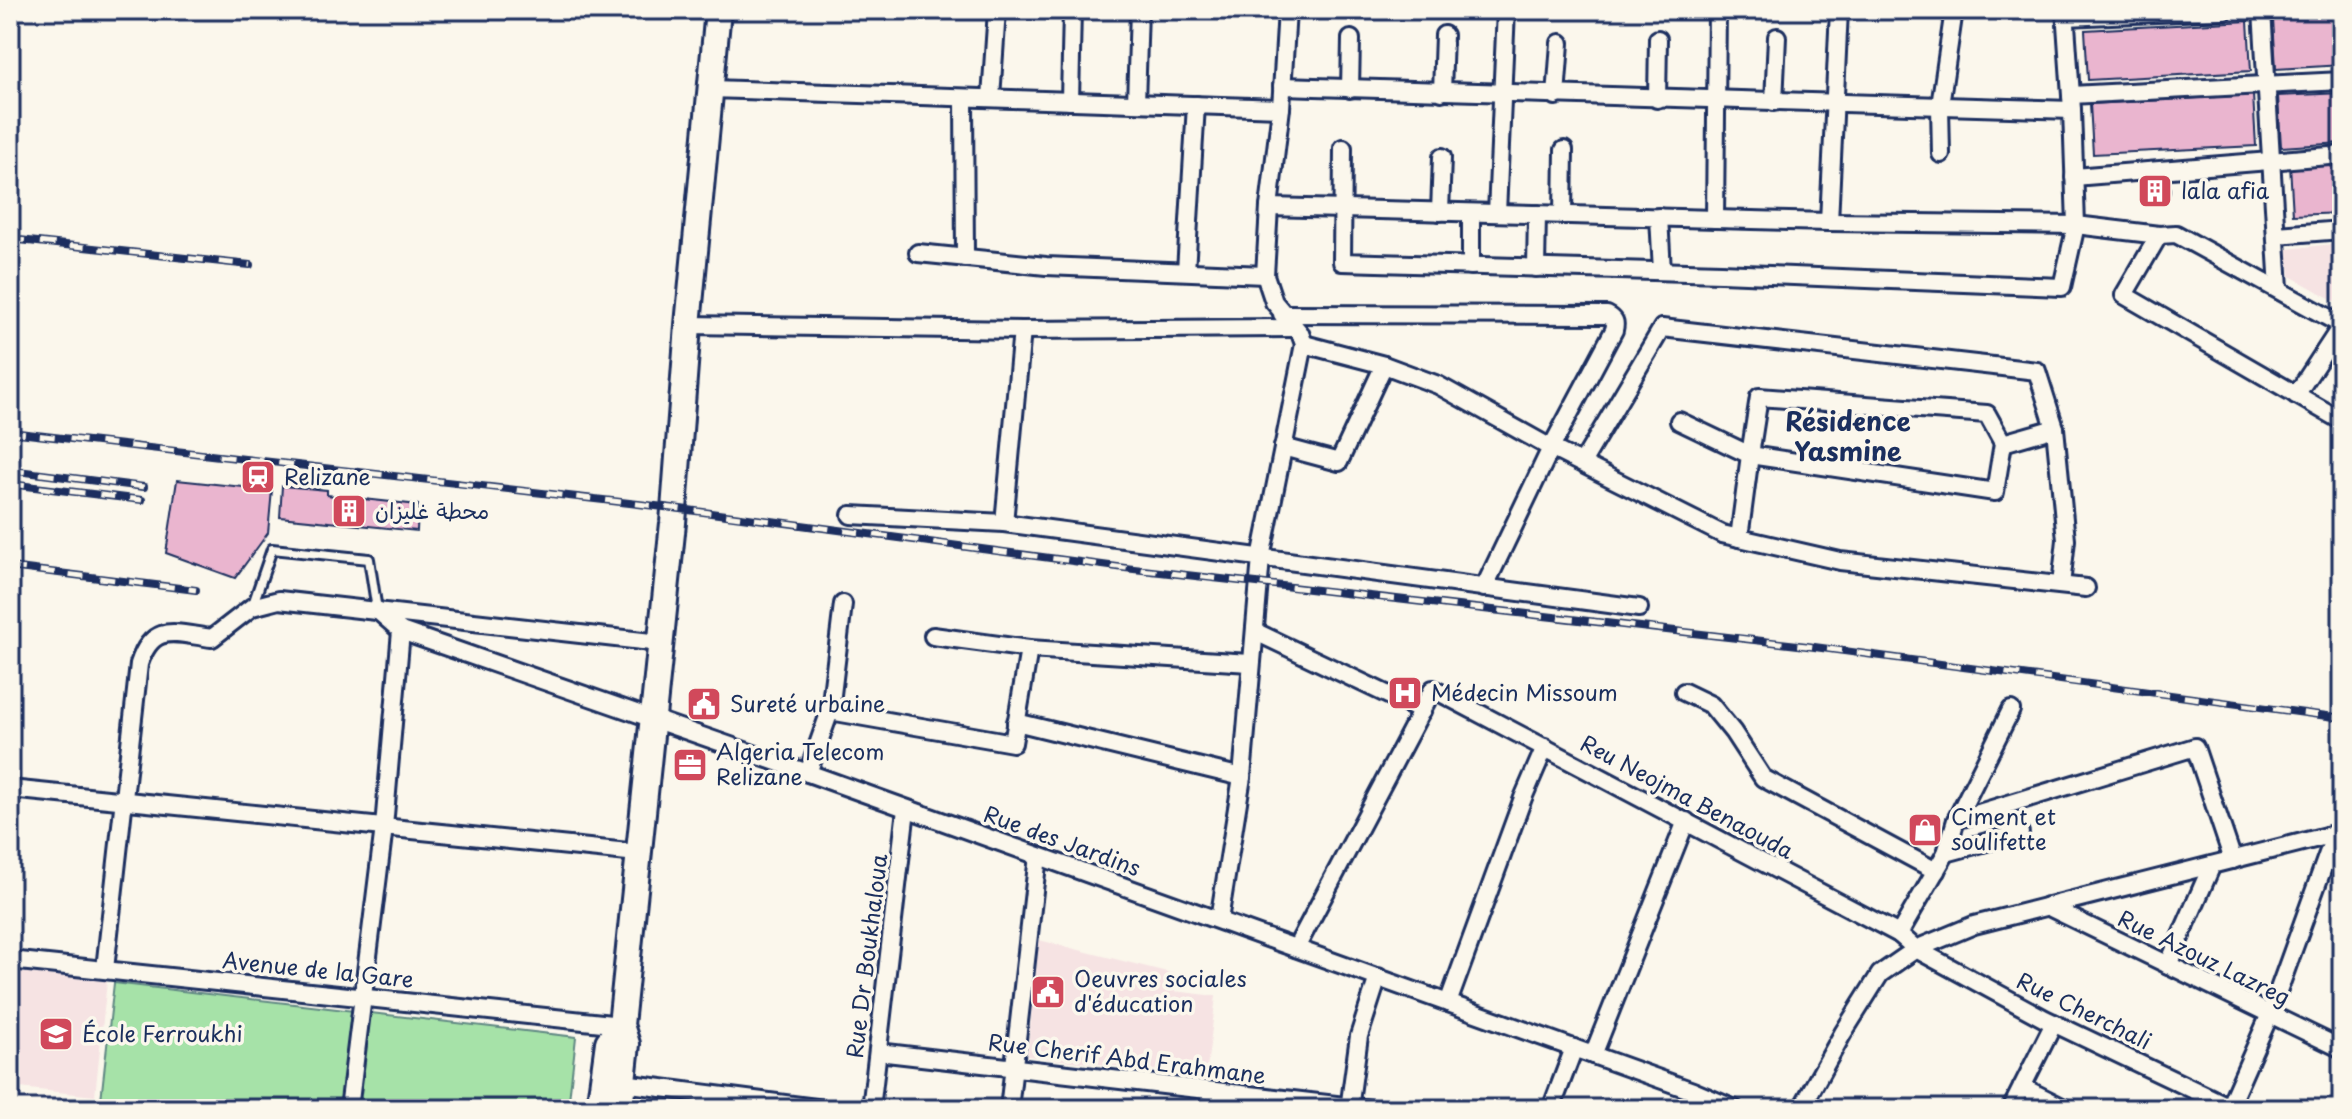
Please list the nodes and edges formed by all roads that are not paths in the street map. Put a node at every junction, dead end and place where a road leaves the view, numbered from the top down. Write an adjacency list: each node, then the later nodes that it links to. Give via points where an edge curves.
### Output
1 (718, 10): 21 (street)
2 (997, 10): 27 (street)
3 (1072, 10): 30 (street)
4 (1139, 10): 32 (street)
5 (1287, 10): 20 (street)
6 (1506, 10): 24 (street)
7 (1717, 10): 29 (street)
8 (1839, 10): 33 (street)
9 (1954, 10): 36 (street)
10 (2225, 10): 12 (street)
11 (2262, 10): 19 (street)
12 (2065, 14): 34 (street)
13 (1444, 35): 23 (street)
14 (1777, 37): 31 (street)
15 (1351, 39): 22 (street)
16 (1658, 39): 28 (street)
17 (1560, 43): 25 (street)
18 (2342, 81): 19 (street)
19 (2267, 85): 34 (street); 43 (street)
20 (1282, 86): 22 (street); 37 (street)
21 (711, 89): 26 (street); 68 (street)
22 (1350, 89): 23 (street)
23 (1442, 92): 24 (street)
24 (1502, 95): 25 (street); 49 (street)
25 (1556, 96): 28 (street)
26 (964, 98): 27 (street); 60 (street)
27 (991, 98): 30 (street)
28 (1657, 99): 29 (street)
29 (1714, 100): 31 (street); 53 (street)
30 (1070, 101): 32 (street)
31 (1774, 102): 33 (street)
32 (1136, 103): 35 (street)
33 (1835, 103): 36 (street); 54 (street)
34 (2072, 103): 36 (street); 44 (street)
35 (1196, 105): 37 (street); 63 (street)
36 (1940, 106): 40 (street)
37 (1281, 108): 45 (street)
38 (1343, 148): 46 (street)
39 (1564, 150): 51 (street)
40 (1941, 154)
41 (2342, 155): 43 (street)
42 (1442, 157): 47 (street)
43 (2272, 161): 44 (street); 58 (street)
44 (2074, 177): 55 (street)
45 (1269, 207): 46 (street); 65 (street)
46 (1341, 209): 47 (street); 61 (street, via 1342,262)
47 (1440, 212): 48 (street)
48 (1471, 213): 49 (street); 61 (street)
49 (1497, 213): 50 (street)
50 (1537, 214): 51 (street); 62 (street)
51 (1563, 215): 52 (street)
52 (1659, 217): 53 (street); 64 (street)
53 (1715, 219): 54 (street)
54 (1829, 222): 55 (street)
55 (2076, 225): 57 (street); 64 (street, via 2062,287)
56 (2342, 230): 58 (street)
57 (2159, 235): 66 (street, via 2176,234); 74 (street, via 2124,295)
58 (2276, 235): 66 (street)
59 (918, 253): 60 (street)
60 (965, 258): 63 (street)
61 (1471, 266): 62 (street)
62 (1536, 268): 64 (street)
63 (1186, 271): 65 (street)
64 (1662, 271)
65 (1265, 275): 67 (street)
66 (2279, 289): 69 (street)
67 (1282, 314): 70 (street); 80 (street, via 1607,315 1614,330)
68 (688, 325): 71 (street); 97 (street)
69 (2342, 325): 74 (street)
70 (1293, 328): 71 (street); 72 (street)
71 (1022, 330): 84 (street)
72 (1304, 344): 73 (street); 79 (street)
73 (1384, 365): 79 (street, via 1339,462); 80 (street, via 1438,385)
74 (2296, 395): 76 (street)
75 (1679, 421): 81 (street)
76 (2342, 421)
77 (2055, 428): 78 (street); 82 (street, via 2037,371 1662,328); 87 (street, via 2066,540)
78 (2003, 443): 81 (street, via 1995,492); 81 (street, via 1987,414 1759,397)
79 (1283, 447): 86 (street)
80 (1551, 448): 82 (street); 88 (street)
81 (1750, 455): 85 (street)
82 (1582, 463): 85 (street)
83 (851, 515): 84 (street)
84 (1004, 523): 86 (street)
85 (1739, 538): 87 (street, via 1840,561)
86 (1261, 558): 88 (street); 95 (street)
87 (2061, 585): 89 (street)
88 (1484, 588): 92 (street)
89 (2086, 588)
90 (843, 604): 102 (street)
91 (252, 607): 93 (street, via 279,600); 93 (lane, via 272,549 369,559); 110 (street, via 212,638 159,634 150,640 139,664)
92 (1639, 608)
93 (377, 610): 94 (street, Rue des Jardins); 97 (street)
94 (401, 631): 104 (street, Rue des Jardins); 114 (street)
95 (1256, 632): 99 (street); 103 (street)
96 (933, 636): 98 (street)
97 (660, 643): 104 (street)
98 (1029, 649): 99 (street); 105 (street)
99 (1250, 663): 108 (street)
100 (1684, 692): 122 (street, via 1711,705 1763,778)
101 (2011, 710): 112 (street)
102 (830, 711): 105 (street, via 1013,743); 107 (street)
103 (1422, 711): 106 (street, Reu Neojma Benaouda, via 1433,689); 126 (street)
104 (652, 718): 107 (street, Rue des Jardins); 117 (street)
105 (1016, 722): 108 (street)
106 (1545, 747): 113 (street, Reu Neojma Benaouda); 133 (street)
107 (808, 773): 111 (street, Rue des Jardins)
108 (1242, 777): 124 (street)
109 (10, 789): 110 (street)
110 (126, 800): 114 (street); 130 (street)
111 (906, 809): 119 (street, Rue des Jardins); 139 (street, Rue Dr Boukhaloua)
112 (1956, 820): 118 (street); 120 (street, via 2195,747)
113 (1686, 821): 125 (street, Reu Neojma Benaouda); 140 (street)
114 (384, 827): 117 (street); 132 (street)
115 (2020, 833): 118 (street)
116 (2340, 836): 120 (street); 134 (street)
117 (638, 853): 136 (street)
118 (1946, 853): 122 (street)
119 (1038, 856): 124 (street, Rue des Jardins); 141 (street)
120 (2233, 860): 121 (street)
121 (2212, 865): 123 (street); 129 (street)
122 (1936, 871): 125 (street)
123 (2047, 906): 127 (street, via 1974,925); 129 (street, Rue Azouz Lazreg)
124 (1219, 920): 126 (street, Rue des Jardins)
125 (1899, 934): 127 (street, Reu Neojma Benaouda)
126 (1296, 948): 131 (street, Rue des Jardins)
127 (1916, 949): 135 (street, Rue Cherchali); 156 (street, via 1880,974)
128 (10, 960): 130 (street, Avenue de la Gare)
129 (2168, 965): 134 (street, Rue Azouz Lazreg)
130 (105, 969): 132 (street, Avenue de la Gare)
131 (1378, 977): 133 (street, Rue des Jardins); 145 (street, via 1359,1036)
132 (365, 997): 136 (street, Avenue de la Gare); 147 (street)
133 (1448, 1003): 137 (street, Rue des Jardins)
134 (2270, 1014): 138 (street, Rue Azouz Lazreg); 146 (street)
135 (2054, 1023): 143 (street); 144 (street, Rue Cherchali)
136 (621, 1025): 142 (street, via 627,1044); 148 (street, via 608,1042)
137 (1574, 1048): 140 (street, Rue des Jardins); 154 (street)
138 (2342, 1049)
139 (878, 1052): 141 (street, Rue Cherif Abd Erahmane); 151 (street, Rue Dr Boukhaloua)
140 (1593, 1055): 155 (street, Rue des Jardins)
141 (1013, 1068): 145 (street, Rue Cherif Abd Erahmane); 152 (street)
142 (623, 1083): 149 (street); 150 (street)
143 (2022, 1087): 157 (street); 158 (street)
144 (2197, 1091): 146 (street, Rue Cherchali); 159 (street)
145 (1349, 1108): 153 (street, Rue Cherif Abd Erahmane)
146 (2232, 1108)
147 (349, 1109)
148 (599, 1109)
149 (620, 1109)
150 (824, 1109)
151 (871, 1109)
152 (1009, 1109)
153 (1371, 1109)
154 (1551, 1109)
155 (1735, 1109)
156 (1801, 1109)
157 (2011, 1109)
158 (2066, 1109)
159 (2189, 1109)

